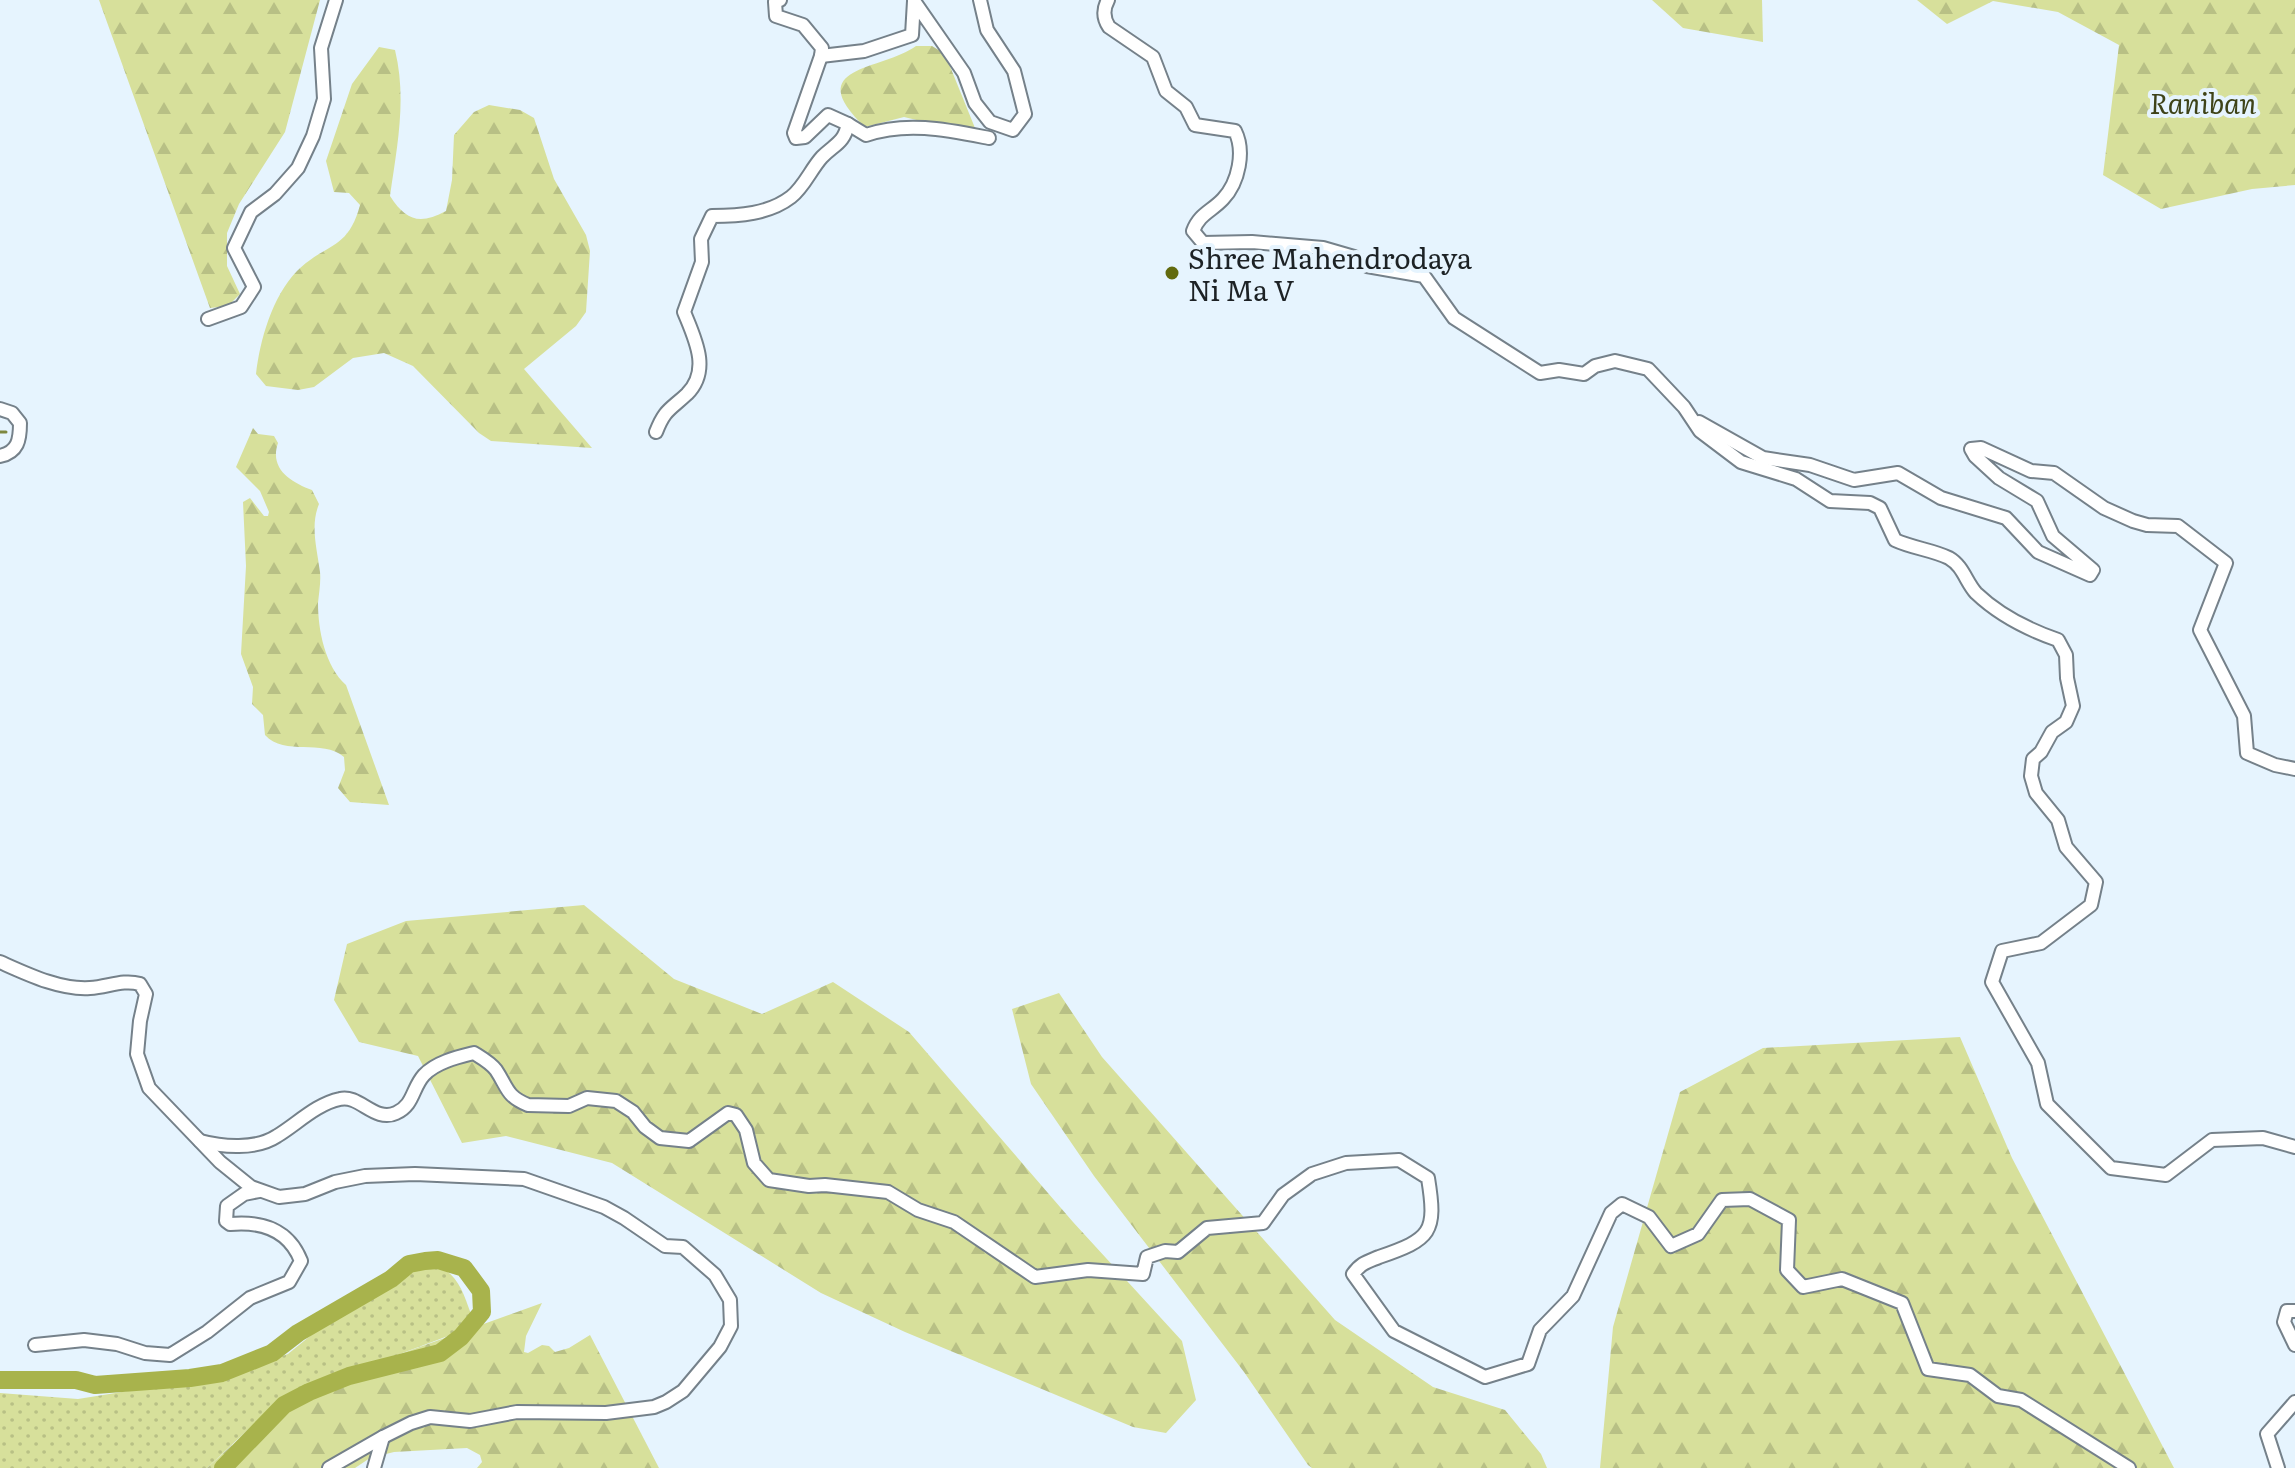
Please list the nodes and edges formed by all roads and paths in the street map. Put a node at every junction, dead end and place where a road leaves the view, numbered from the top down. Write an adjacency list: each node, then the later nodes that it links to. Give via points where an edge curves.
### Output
1 (336, 0): 8 (street, via 321,48 324,99 313,136 298,168 251,212 234,248 254,287 241,307)
2 (780, 0): 5 (street, via 775,2 776,16 803,25 822,48)
3 (980, 0): 5 (street, via 987,30 1014,71 1025,114 1013,130 990,122 975,103 964,73 914,1 912,35 864,51)
4 (1108, 0): 10 (street, via 1104,20 1153,57 1166,91 1186,107 1195,125 1235,131 1239,139 1233,184 1197,220 1193,231 1203,243 1323,248 1367,266 1424,276 1454,318 1540,373 1584,374 1615,361 1632,363 1648,369)
5 (821, 56): 6 (street, via 794,133 796,138 805,137 828,115)
6 (848, 124): 7 (street, via 866,135 923,127); 11 (street, via 845,137 792,197 742,216 712,216 701,239 702,262 684,312 699,347 700,377 664,413)
7 (989, 138)
8 (208, 319)
9 (0, 409): 12 (street, via 20,423 17,447)
10 (1689, 416): 13 (street, via 1763,458 1810,465 1854,480 1898,473 1941,498 2006,518 2038,552 2090,575 2093,570 2053,536 2037,501 1999,478 1971,449 1981,448 2031,471 2054,473 2133,521 2178,526 2226,563 2200,630 2244,716 2247,753); 16 (street, via 1741,462 1796,479 1830,501 1880,508 1895,540 1949,559 1983,598 2031,631 2061,644 2073,706 2066,722 2033,759 2031,776 2036,793 2058,820 2066,847 2096,882 2091,905 2041,943 2002,951 1992,982 2038,1063 2047,1104 2111,1168 2166,1175 2212,1140 2263,1138)
11 (656, 432)
12 (0, 456)
13 (2295, 769)
14 (0, 962): 15 (street, via 68,986 140,984 146,994 139,1066 157,1098)
15 (200, 1141): 17 (street); 25 (street, via 266,1142 309,1113 345,1098 389,1116 413,1099 425,1074 452,1058 474,1053 490,1064 511,1096 528,1105 569,1106 587,1098 616,1101 660,1138 689,1141 728,1113 736,1115 746,1130 754,1163 769,1180 888,1192 954,1222 1035,1277 1088,1270 1143,1274 1147,1257 1178,1252 1207,1228 1263,1223 1283,1195 1312,1174 1346,1163 1399,1160 1428,1178 1433,1210 1427,1232 1415,1245 1360,1264 1353,1274 1394,1331 1485,1377 1528,1364 1540,1330 1573,1296 1611,1213 1622,1204 1649,1217 1671,1246 1698,1234 1722,1200 1750,1199 1789,1220 1787,1270 1803,1287 1842,1279 1902,1303 1928,1369 1970,1375 1998,1396 2021,1400)
16 (2295, 1147)
17 (259, 1191): 19 (street, via 234,1199 227,1206 226,1221 258,1223 289,1239 301,1261 289,1282 250,1298 170,1355 84,1340); 22 (street, via 287,1197 365,1176 524,1179 604,1207 665,1246 683,1247 715,1275 730,1300 731,1326 720,1347 683,1391 654,1407 606,1413 517,1412 470,1421 430,1417)
18 (2295, 1311): 20 (street, via 2287,1311 2284,1322)
19 (35, 1345)
20 (2295, 1345)
21 (2295, 1402): 26 (street, via 2267,1434)
22 (383, 1437): 23 (street); 24 (street)
23 (329, 1468)
24 (374, 1468)
25 (2129, 1468)
26 (2278, 1468)

